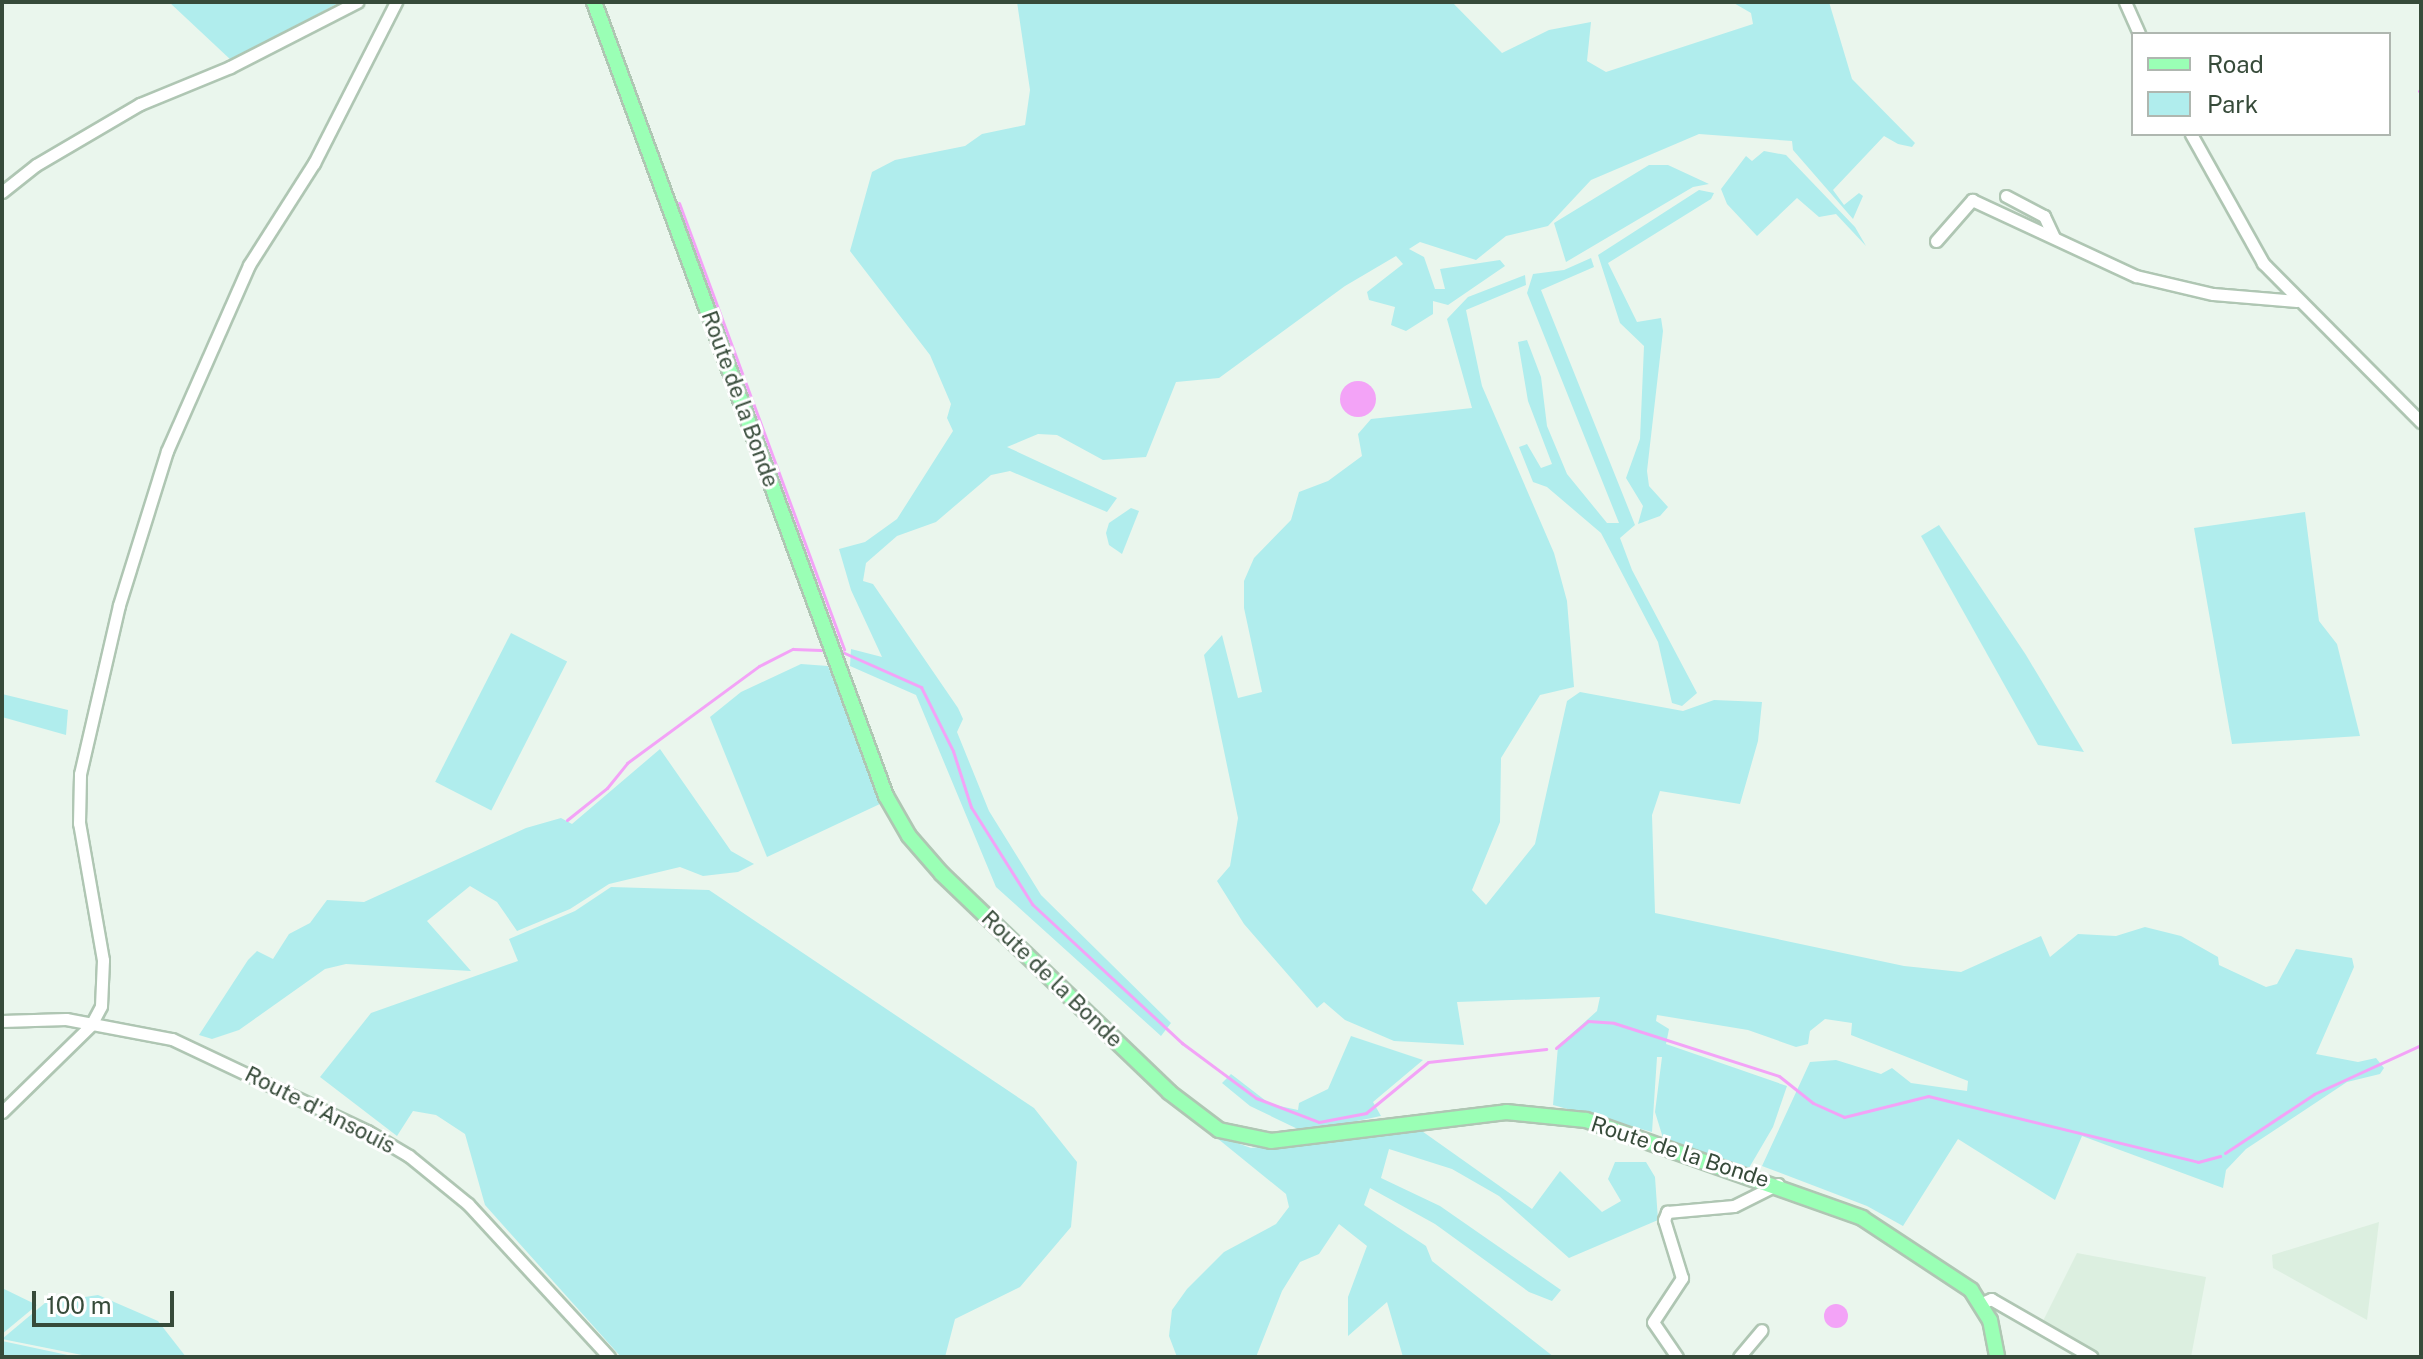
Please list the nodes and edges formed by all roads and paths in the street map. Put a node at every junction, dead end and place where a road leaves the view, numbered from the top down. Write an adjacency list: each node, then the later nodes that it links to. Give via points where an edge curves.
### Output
1 (357, 2): 7 (street, via 230,67 140,104 36,165)
2 (396, 2): 14 (street, via 314,163 256,254 225,317 171,441 119,605 80,774 79,823 103,971)
3 (594, 2): 16 (main road, Route de la Bonde, via 886,796 909,836 964,896 1209,1124 1234,1136 1271,1141 1506,1112 1548,1113 1586,1120)
4 (2125, 2): 5 (street)
5 (2138, 32)
6 (2192, 136): 11 (street, via 2263,263)
7 (2, 192)
8 (2006, 196): 9 (street, via 2044,216)
9 (2054, 237): 10 (street, via 1972,200); 11 (street, via 2170,286)
10 (1936, 241)
11 (2297, 301): 12 (street)
12 (2421, 422)
13 (2, 1021): 14 (street, Route d'Ansouis)
14 (94, 1021): 15 (street); 21 (street, Route d'Ansouis, via 200,1049 409,1156 468,1204)
15 (2, 1112)
16 (1778, 1184): 17 (main road, Route de la Bonde, via 1874,1225 1946,1270); 22 (street, via 1734,1206 1667,1212 1664,1220 1682,1278 1653,1322)
17 (1982, 1303): 18 (street, via 1991,1299); 19 (main road, Route de la Bonde)
18 (2002, 1305): 19 (street); 25 (street)
19 (1990, 1320): 24 (main road, Route de la Bonde)
20 (1762, 1330): 23 (street)
21 (609, 1357)
22 (1677, 1357)
23 (1739, 1357)
24 (1997, 1357)
25 (2092, 1357)

